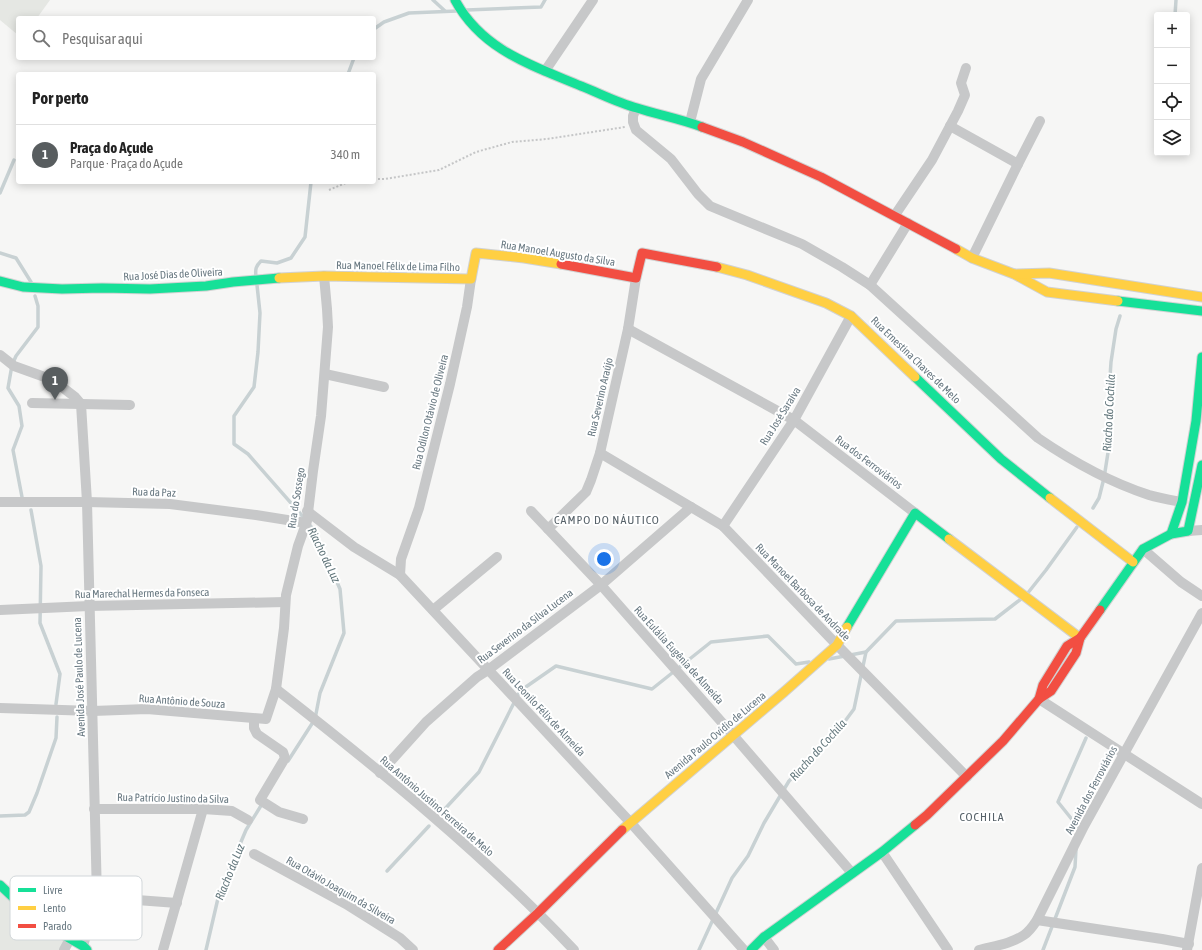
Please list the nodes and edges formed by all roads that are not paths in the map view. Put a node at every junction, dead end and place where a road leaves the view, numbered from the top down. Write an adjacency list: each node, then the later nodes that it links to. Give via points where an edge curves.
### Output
1 (455, 0): 5 (street, via 461,11 486,39 510,55)
2 (593, 0): 5 (street)
3 (748, 0): 8 (street, via 702,79)
4 (966, 68): 9 (street, via 961,83 965,95)
5 (545, 71): 6 (street)
6 (636, 108): 8 (street); 21 (street, via 633,116 634,126 640,134 671,159 710,206 802,244)
7 (1040, 121): 10 (street)
8 (690, 122): 11 (street, via 744,142 821,176)
9 (950, 126): 10 (street); 11 (street, via 932,160)
10 (1018, 164): 15 (street)
11 (894, 215): 12 (street)
12 (908, 223): 15 (street); 21 (street)
13 (476, 253): 18 (street, Rua Manoel Augusto da Silva, via 564,264); 19 (street, Rua Odilon Otávio de Oliveira)
14 (642, 253): 18 (street, Rua Severino Araújo); 24 (street, Rua Ernestina Chaves de Melo, via 747,275 826,303)
15 (972, 258): 16 (street)
16 (1014, 274): 22 (street, via 1049,273); 23 (street, via 1047,292)
17 (324, 276): 19 (street, Rua Manoel Félix de Lima Filho); 20 (street, Rua José Dias de Oliveira, via 150,289 62,289 23,287); 28 (street, Rua do Sossego, via 328,327)
18 (636, 278): 25 (street, Rua Severino Araújo)
19 (471, 279): 54 (street, Rua Odilon Otávio de Oliveira, via 450,384 419,508 401,559)
20 (0, 282)
21 (870, 285): 39 (street, via 1038,438 1058,452 1101,477 1150,495)
22 (1202, 297)
23 (1202, 311)
24 (851, 316): 33 (street, Rua José Saraíva); 53 (street, Rua Ernestina Chaves de Melo, via 1001,458)
25 (628, 329): 33 (street, Rua dos Ferroviários); 35 (street, Rua Severino Araújo)
26 (0, 355): 31 (street, via 14,366 53,380)
27 (1202, 357): 34 (street)
28 (325, 374): 29 (street); 41 (street, Rua do Sossego)
29 (384, 386)
30 (32, 403): 31 (street)
31 (81, 404): 32 (street); 38 (street, Avenida José Paulo de Lucena)
32 (130, 405)
33 (794, 420): 43 (street, Rua dos Ferroviários); 46 (street, Rua José Saraíva)
34 (1200, 421): 39 (street)
35 (600, 453): 40 (street, Rua Manoel Barbosa de Andrade); 47 (street, Rua Severino Araújo, via 586,492)
36 (1202, 465): 44 (street)
37 (0, 502): 38 (street, Rua da Paz)
38 (87, 502): 45 (street, Rua da Paz, via 170,504); 58 (street, Avenida José Paulo de Lucena)
39 (1182, 502): 50 (street)
40 (691, 507): 46 (street, Rua Manoel Barbosa de Andrade); 55 (street, Rua Severino da Silva Lucena)
41 (307, 511): 45 (street, Rua do Sossego); 54 (street, Rua Leonilo Félix de Almeida, via 354,547)
42 (531, 511): 47 (street, Rua Eulália Eugênia de Almeida)
43 (916, 513): 62 (street, Rua dos Ferroviários); 63 (street, Avenida Paulo Ovídio de Lucena)
44 (1195, 514): 49 (street)
45 (306, 523): 57 (street, Rua do Sossego)
46 (723, 526): 63 (street, Rua Manoel Barbosa de Andrade)
47 (548, 529): 55 (street, Rua Eulália Eugênia de Almeida)
48 (1202, 530): 49 (street)
49 (1188, 531): 50 (street)
50 (1171, 534): 51 (street)
51 (1143, 549): 53 (street); 56 (street, via 1181,582)
52 (496, 557): 60 (street)
53 (1133, 562): 62 (street)
54 (400, 575): 60 (street, Rua Leonilo Félix de Almeida)
55 (601, 585): 64 (street, Rua Severino da Silva Lucena); 71 (street, Rua Eulália Eugênia de Almeida)
56 (1202, 596)
57 (285, 602): 58 (street, Rua Marechal Hermes da Fonseca); 65 (street, Rua do Sossego)
58 (89, 606): 59 (street, Rua Marechal Hermes da Fonseca); 68 (street, Avenida José Paulo de Lucena)
59 (0, 610)
60 (433, 610): 64 (street, Rua Leonilo Félix de Almeida)
61 (1202, 613): 72 (street, Avenida dos Ferroviários)
62 (1080, 638): 66 (street, via 1076,653 1051,691)
63 (837, 645): 71 (street, Avenida Paulo Ovídio de Lucena); 74 (street, Rua Manoel Barbosa de Andrade)
64 (488, 670): 73 (street, Rua Severino da Silva Lucena, via 426,722); 80 (street, Rua Leonilo Félix de Almeida)
65 (276, 689): 70 (street, Rua do Sossego); 73 (street, Rua Antônio Justino Ferreira de Melo)
66 (1039, 699): 72 (street); 74 (street, via 1003,741)
67 (0, 708): 68 (street, Rua Antônio de Souza)
68 (93, 711): 69 (street, Rua Antônio de Souza, via 147,709); 76 (street, Avenida José Paulo de Lucena)
69 (254, 719): 70 (street, Rua Antônio de Souza); 78 (street, via 257,734 283,752 285,758 260,800 279,812)
70 (266, 720)
71 (733, 735): 80 (street, Avenida Paulo Ovídio de Lucena); 84 (street, Rua Eulália Eugênia de Almeida)
72 (1124, 754): 75 (street); 91 (street, Avenida dos Ferroviários)
73 (380, 773): 90 (street, Rua Antônio Justino Ferreira de Melo, via 450,831)
74 (967, 776): 81 (street, via 927,815)
75 (1202, 804)
76 (94, 809): 77 (street, Rua Patrício Justino da Silva); 85 (street, Avenida José Paulo de Lucena)
77 (203, 809): 79 (street, Rua Patrício Justino da Silva, via 232,811); 89 (street)
78 (303, 819)
79 (248, 820)
80 (630, 822): 90 (street, Avenida Paulo Ovídio de Lucena); 102 (street, Rua Leonilo Félix de Almeida)
81 (882, 852): 84 (street); 105 (street)
82 (254, 854): 99 (street, Rua Otávio Joaquim da Silveira, via 346,904 400,938)
83 (1202, 868): 95 (street)
84 (852, 873): 92 (street)
85 (96, 876)
86 (0, 885): 87 (street)
87 (10, 895)
88 (142, 900): 89 (street)
89 (177, 903): 98 (street)
90 (538, 912): 100 (street, Avenida Paulo Ovídio de Lucena); 101 (street, Rua Antônio Justino Ferreira de Melo)
91 (1036, 920): 95 (street, via 1162,939); 106 (street, Avenida dos Ferroviários, via 1020,938)
92 (764, 937): 103 (street); 104 (street)
93 (69, 940): 97 (street)
94 (72, 940): 96 (street)
95 (1188, 947)
96 (85, 948)
97 (64, 950)
98 (163, 950)
99 (413, 950)
100 (498, 950)
101 (574, 950)
102 (744, 950)
103 (751, 950)
104 (774, 950)
105 (948, 950)
106 (979, 950)

